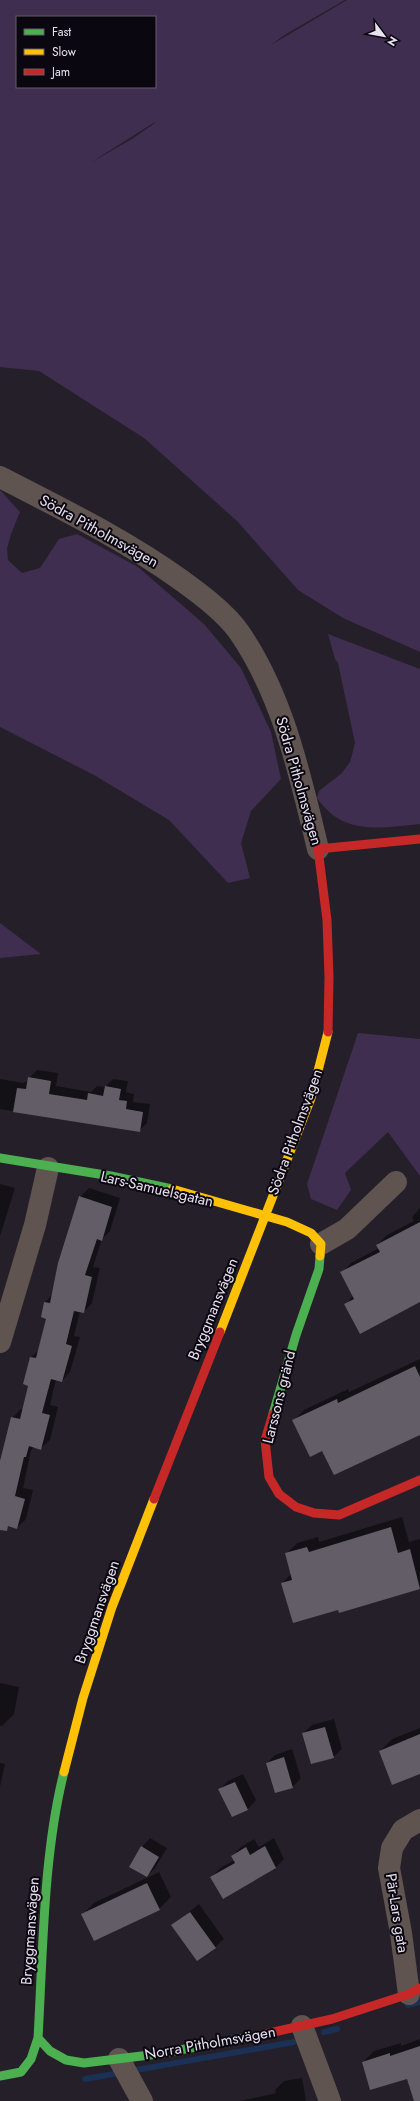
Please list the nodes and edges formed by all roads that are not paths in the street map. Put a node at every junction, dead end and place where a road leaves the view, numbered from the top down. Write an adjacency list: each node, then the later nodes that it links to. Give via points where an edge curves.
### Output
1 (0, 477): 3 (street, Södra Pitholmsvägen, via 145,554 203,596 238,631 263,672 285,727 304,789)
2 (420, 839): 3 (street)
3 (318, 849): 7 (street, Södra Pitholmsvägen, via 327,920 328,1032 311,1098)
4 (0, 1158): 5 (street, Lars-Samuelsgatan)
5 (48, 1168): 7 (street, Lars-Samuelsgatan, via 111,1176 171,1189); 9 (street, via 35,1225)
6 (396, 1182): 8 (street, via 348,1229)
7 (265, 1216): 8 (street, via 312,1233); 14 (street, Bryggmansvägen, via 112,1607 83,1698 57,1802 47,1885)
8 (321, 1244): 10 (street, Larssons gränd, via 319,1270 296,1335 265,1440 269,1477 279,1494 296,1507 314,1513 339,1515)
9 (0, 1342)
10 (420, 1480)
11 (420, 1820): 12 (street, Pär-Lars gata, via 403,1830 392,1848 389,1868)
12 (415, 1991): 13 (street, Norra Pitholmsvägen, via 332,2019)
13 (302, 2026): 15 (street, Norra Pitholmsvägen, via 253,2037); 18 (street)
14 (38, 2038): 15 (street, Norra Pitholmsvägen, via 50,2051 66,2060 84,2063); 16 (street, via 31,2059 21,2072)
15 (119, 2059): 17 (street, Norra Pitholmsvägen)
16 (0, 2076)
17 (142, 2101)
18 (330, 2101)

